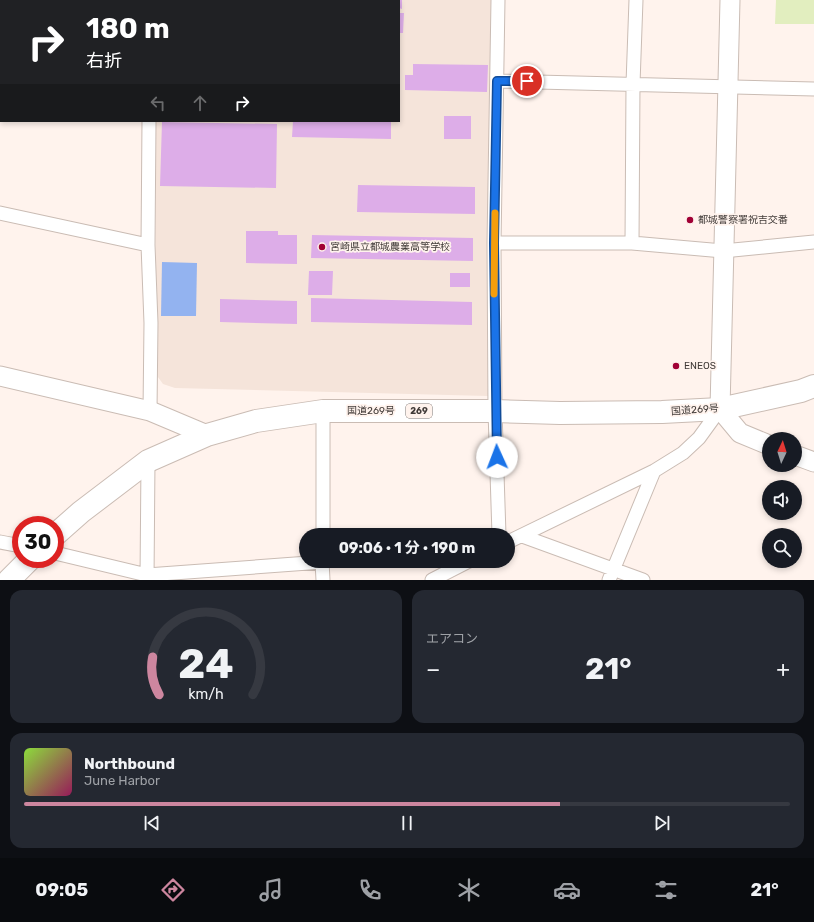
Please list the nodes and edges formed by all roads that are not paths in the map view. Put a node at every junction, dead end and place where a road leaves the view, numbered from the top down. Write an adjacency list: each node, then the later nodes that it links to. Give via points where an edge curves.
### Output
1 (498, 0): 4 (street)
2 (636, 0): 5 (street)
3 (730, 0): 6 (street)
4 (497, 81): 5 (street); 11 (street)
5 (633, 84): 6 (street); 12 (street)
6 (728, 87): 7 (street); 14 (street)
7 (814, 89)
8 (148, 122): 13 (street)
9 (0, 213): 13 (street)
10 (814, 242): 14 (street)
11 (494, 243): 12 (street); 20 (street)
12 (632, 243): 14 (street)
13 (148, 245): 18 (street, via 151,323)
14 (723, 251): 17 (street)
15 (0, 376): 18 (street)
16 (814, 386): 17 (highway, 国道269号 / 269)
17 (720, 409): 20 (highway, 国道269号 / 269, via 560,413); 22 (street, via 740,433); 26 (street, via 699,438 683,454)
18 (150, 411): 21 (street)
19 (323, 411): 20 (highway, 国道269号 / 269); 21 (highway, 国道269号 / 269, via 256,421); 28 (street)
20 (495, 411): 29 (street)
21 (207, 435): 24 (highway, 国道269号 / 269)
22 (762, 442)
23 (802, 458): 25 (street)
24 (148, 461): 27 (highway, 国道269号 / 269); 40 (street)
25 (814, 462)
26 (654, 471): 30 (street); 39 (street)
27 (64, 527)
28 (323, 528)
29 (499, 528)
30 (522, 536): 31 (street); 39 (street)
31 (515, 539)
32 (0, 542): 33 (street)
33 (12, 544)
34 (64, 555): 40 (street)
35 (299, 563): 40 (street)
36 (21, 568): 41 (highway)
37 (322, 568): 42 (street)
38 (456, 568): 43 (street)
39 (611, 575): 44 (street)
40 (147, 577)
41 (9, 580)
42 (323, 580)
43 (432, 580)
44 (643, 580)

